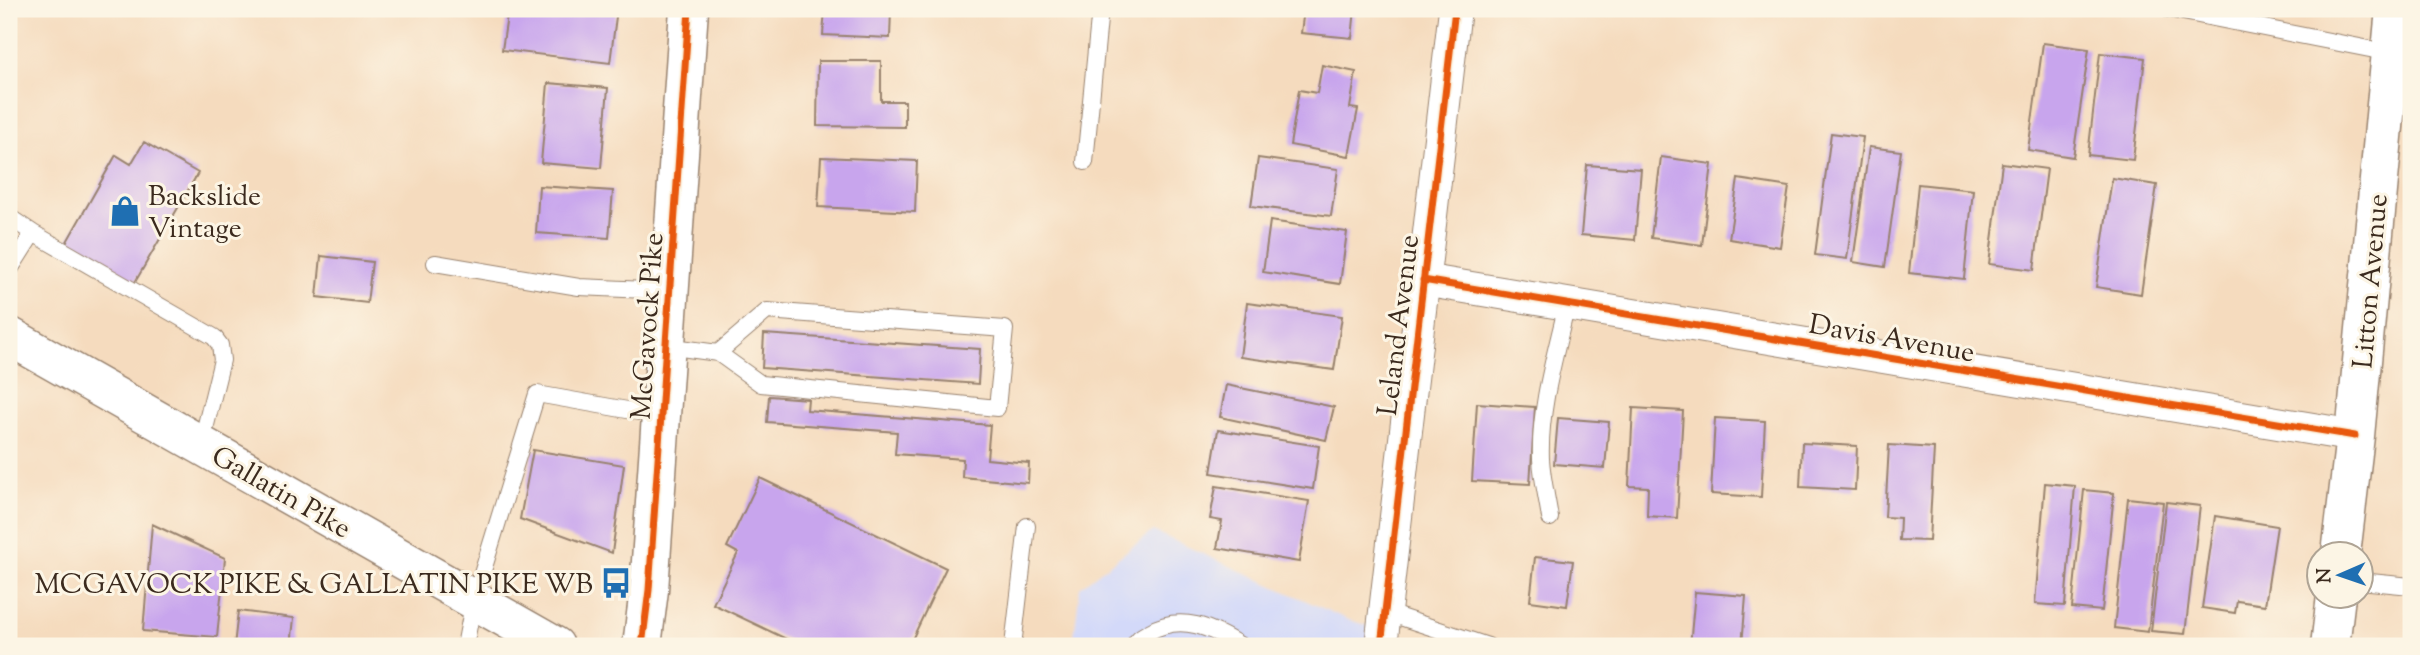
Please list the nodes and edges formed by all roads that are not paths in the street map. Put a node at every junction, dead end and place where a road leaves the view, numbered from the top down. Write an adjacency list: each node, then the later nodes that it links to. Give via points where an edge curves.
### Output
1 (689, 9): 13 (street, McGavock Pike)
2 (1100, 9): 7 (lane)
3 (1455, 9): 12 (street, Leland Avenue)
4 (2168, 9): 6 (lane)
5 (2395, 9): 6 (street, Litton Avenue)
6 (2389, 53): 19 (street, Litton Avenue)
7 (1085, 162)
8 (9, 217): 9 (lane)
9 (33, 233): 11 (lane); 20 (lane, via 214,337 222,360)
10 (435, 262): 13 (lane, via 579,287)
11 (9, 271)
12 (1423, 280): 14 (street, Davis Avenue); 28 (street, Leland Avenue)
13 (669, 291): 16 (street, McGavock Pike)
14 (1567, 304): 19 (street, Davis Avenue); 21 (lane, via 1542,435)
15 (9, 336): 20 (street, Gallatin Pike)
16 (666, 346): 17 (lane); 18 (street, McGavock Pike)
17 (718, 353): 17 (lane, via 761,384 997,408 1005,329 767,311)
18 (661, 415): 26 (lane, via 537,394); 31 (street, McGavock Pike)
19 (2354, 436): 23 (street, Litton Avenue)
20 (201, 445): 26 (street, Gallatin Pike)
21 (1550, 517)
22 (1027, 526): 32 (lane)
23 (2343, 540)
24 (2374, 582): 25 (lane)
25 (2411, 586)
26 (474, 600): 29 (lane); 30 (street, Gallatin Pike)
27 (2334, 610): 37 (street)
28 (1385, 612): 35 (street, Leland Avenue); 36 (lane)
29 (465, 646)
30 (555, 646)
31 (642, 646)
32 (1013, 646)
33 (1134, 646): 34 (lane, via 1137,639 1161,624 1193,622)
34 (1241, 646)
35 (1381, 646)
36 (1488, 646)
37 (2330, 646)

